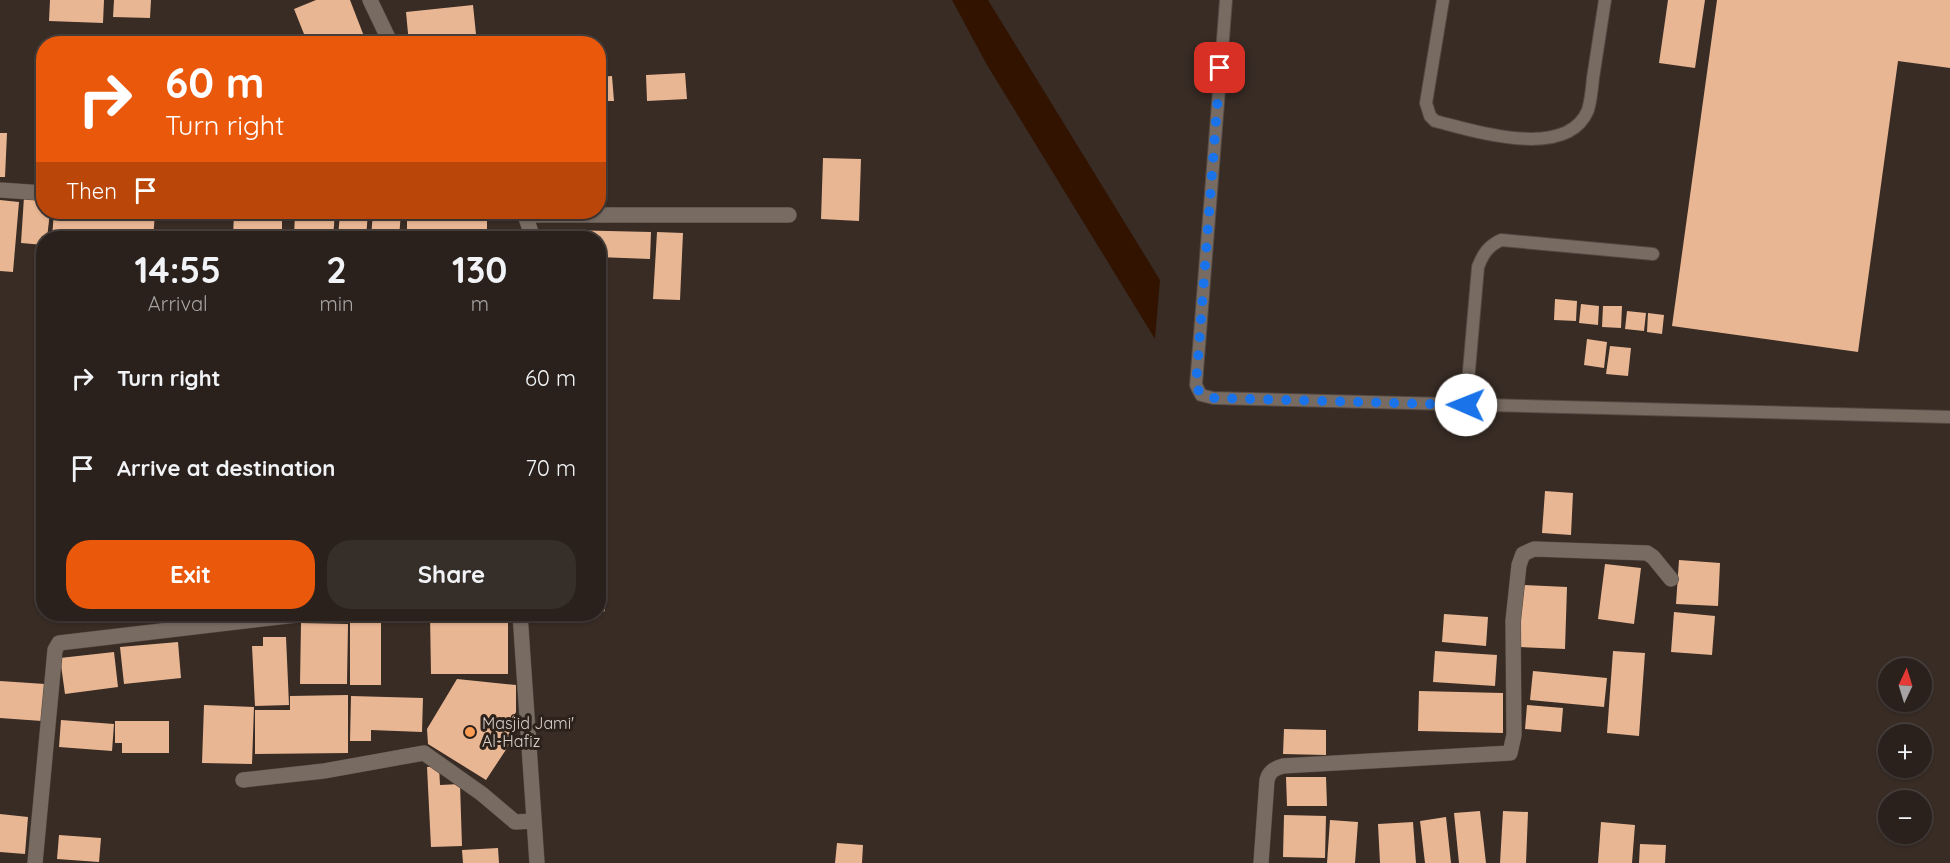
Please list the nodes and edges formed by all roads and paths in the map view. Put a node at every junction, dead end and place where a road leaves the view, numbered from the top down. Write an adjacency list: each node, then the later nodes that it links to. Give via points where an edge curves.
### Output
1 (369, 0): 5 (street)
2 (1226, 0): 11 (lane, via 1198,390 1206,398)
3 (1443, 0): 4 (lane, via 1426,103 1430,116 1435,121 1493,136 1548,139 1565,135 1576,127 1588,108)
4 (1605, 0)
5 (387, 36)
6 (0, 190): 7 (street)
7 (36, 192)
8 (606, 214): 9 (street)
9 (789, 215)
10 (1653, 254): 11 (lane, via 1501,240 1491,245 1476,275)
11 (1466, 405): 12 (lane)
12 (1950, 417)
13 (1671, 579): 20 (street, via 1647,553 1534,549 1523,554 1513,621 1514,735 1509,753 1275,768 1267,780)
14 (246, 621): 18 (street, via 59,643 55,650)
15 (520, 621): 17 (street)
16 (243, 780): 17 (street, via 324,771 424,753 515,822)
17 (534, 821): 19 (street)
18 (35, 863)
19 (537, 863)
20 (1261, 863)

